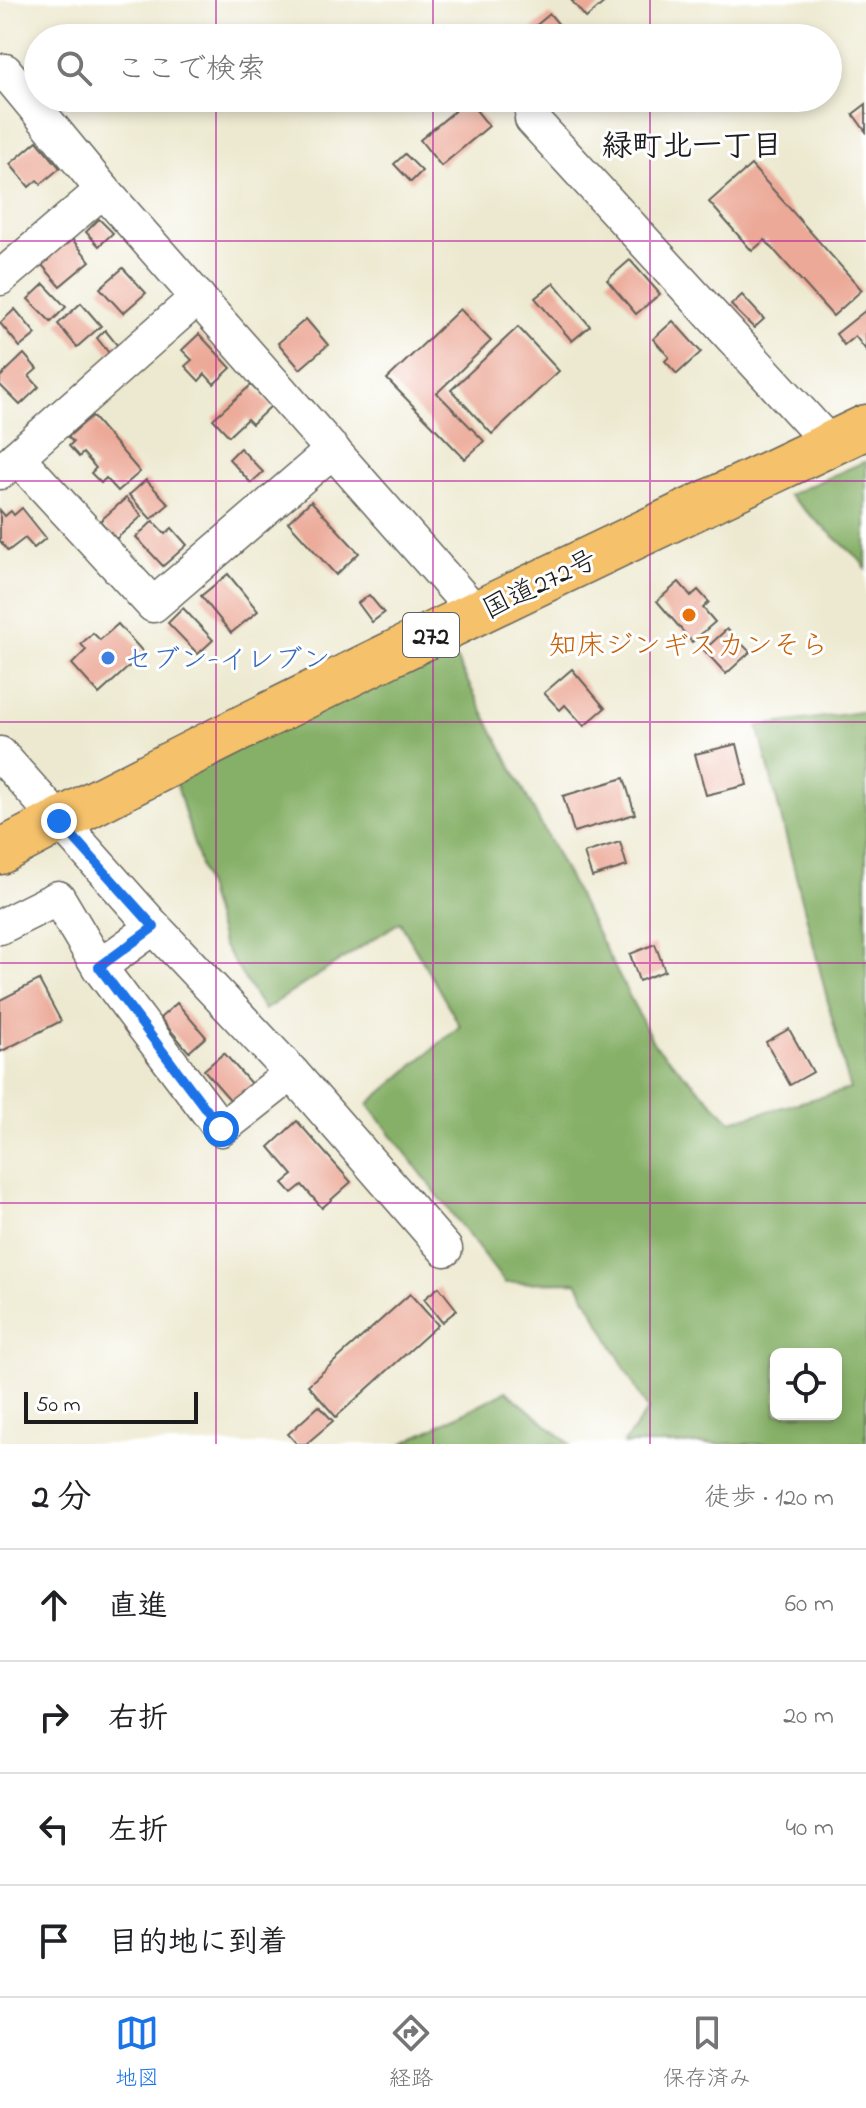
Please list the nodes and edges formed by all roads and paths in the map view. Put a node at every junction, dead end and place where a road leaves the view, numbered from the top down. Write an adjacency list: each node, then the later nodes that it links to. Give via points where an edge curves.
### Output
1 (0, 75): 2 (street, via 5,71)
2 (24, 94)
3 (39, 112): 5 (street)
4 (532, 119): 8 (street)
5 (103, 190): 6 (street); 7 (street)
6 (0, 278)
7 (198, 297): 9 (street); 10 (street)
8 (848, 435): 11 (highway, 国道272号 / 272)
9 (333, 450): 10 (street, via 153,605); 11 (street)
10 (8, 465)
11 (476, 613): 13 (highway, 国道272号 / 272)
12 (0, 754): 13 (street)
13 (59, 821): 14 (highway, 国道272号 / 272); 16 (street)
14 (0, 852)
15 (0, 927): 17 (street, via 58,898)
16 (154, 927): 17 (street); 18 (street)
17 (99, 967): 18 (street, via 221,1129)
18 (292, 1073): 19 (street)
19 (445, 1249)

